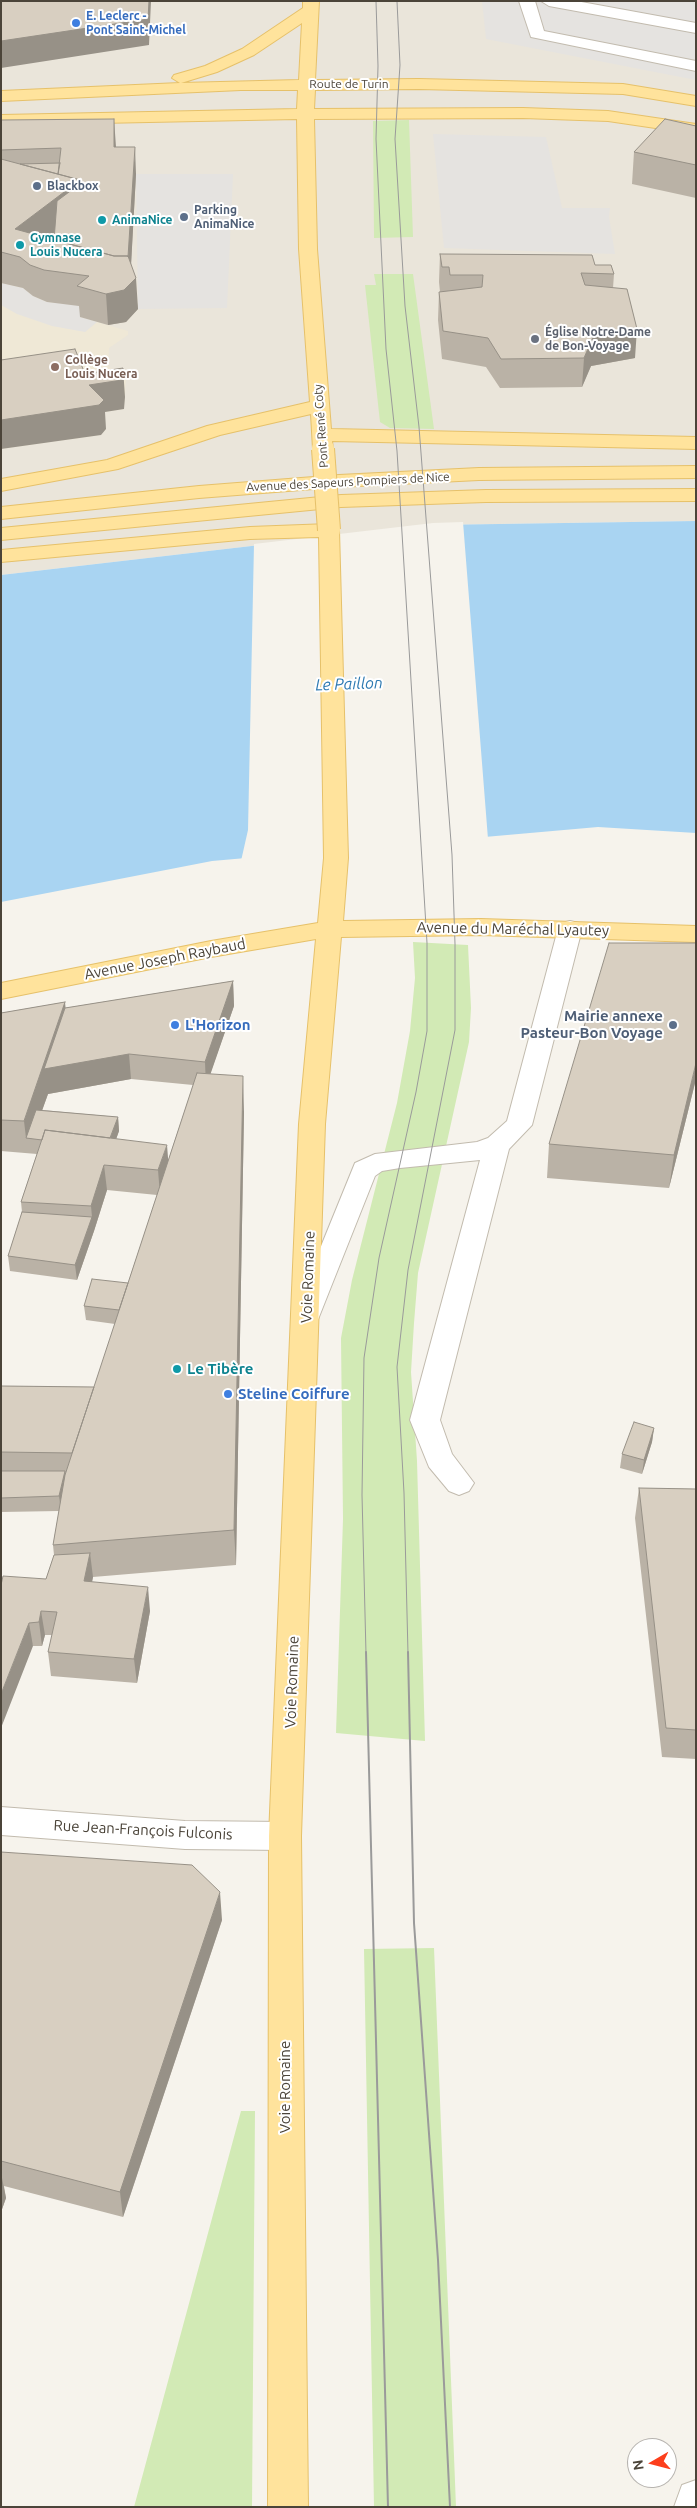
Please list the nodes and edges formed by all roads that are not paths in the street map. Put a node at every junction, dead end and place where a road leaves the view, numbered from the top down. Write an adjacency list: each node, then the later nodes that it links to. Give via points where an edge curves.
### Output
1 (528, 1): 5 (street, via 537,34)
2 (550, 1): 4 (street)
3 (311, 6): 6 (main road, Pont René Coty); 7 (main road, via 248,52 211,69)
4 (696, 28)
5 (696, 66)
6 (306, 84): 7 (main road, Route de Turin); 9 (main road, Route de Turin, via 577,86 624,89); 10 (main road, Pont René Coty)
7 (138, 88): 8 (main road, Route de Turin)
8 (1, 96)
9 (696, 101)
10 (305, 113): 11 (main road, Route de Turin); 12 (main road, Route de Turin, via 567,114 651,121); 13 (main road, Pont René Coty, via 308,249)
11 (1, 120)
12 (696, 130)
13 (319, 406): 14 (main road, Pont René Coty); 17 (main road, via 214,430 110,465)
14 (322, 442): 15 (main road); 20 (main road, Pont René Coty, bridge)
15 (696, 443)
16 (696, 472): 19 (main road, Avenue des Sapeurs Pompiers de Nice, via 479,474 339,481)
17 (1, 485)
18 (696, 495): 21 (main road, Avenue des Sapeurs Pompiers de Nice, via 486,496 341,501)
19 (1, 513)
20 (329, 530): 22 (main road, via 250,533); 23 (main road, Pont René Coty)
21 (1, 534)
22 (1, 556)
23 (336, 858): 24 (main road, Voie Romaine)
24 (330, 929): 25 (main road, Avenue du Maréchal Lyautey, via 427,926); 27 (main road, Avenue Joseph Raybaud); 29 (main road, Voie Romaine, via 312,1124)
25 (570, 929): 26 (main road, Avenue du Maréchal Lyautey); 28 (street, via 519,1125)
26 (696, 934)
27 (1, 991)
28 (497, 1146): 29 (street, via 375,1163 364,1170); 30 (street, via 425,1420 439,1458)
29 (306, 1314): 32 (main road, Voie Romaine)
30 (459, 1483)
31 (1, 1821): 32 (street, Rue Jean-François Fulconis, via 185,1835)
32 (285, 1836): 34 (main road, Voie Romaine)
33 (696, 2499): 35 (street)
34 (288, 2507)
35 (694, 2507)

